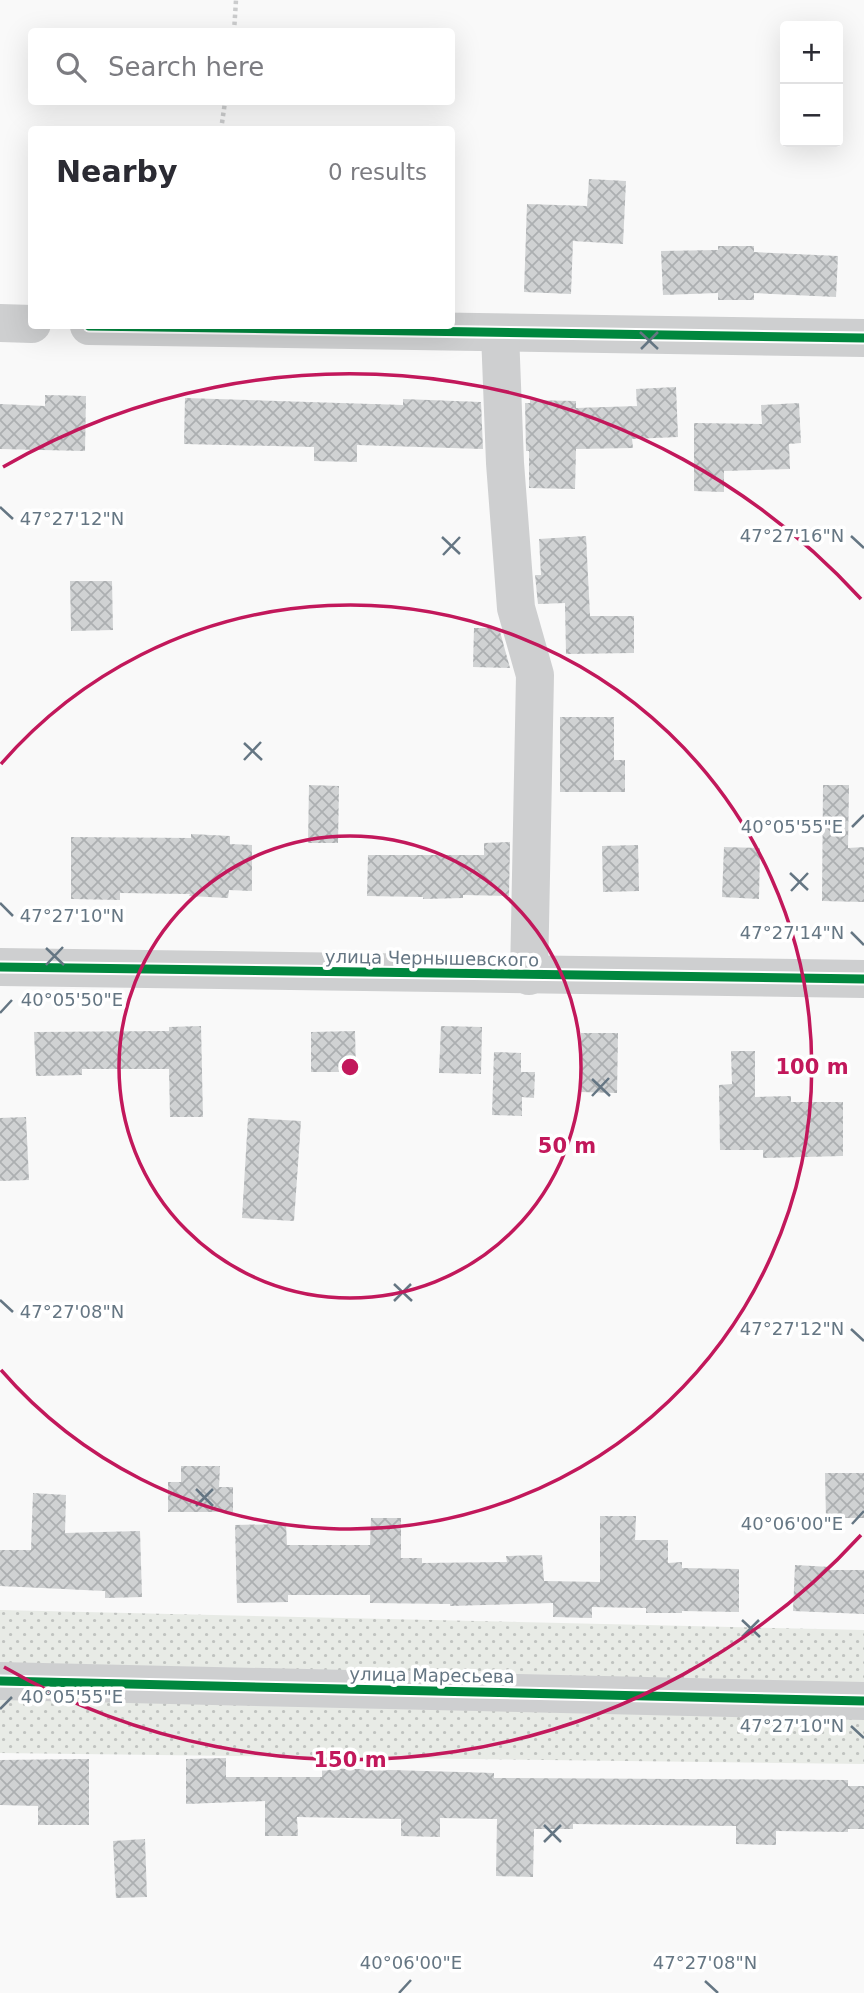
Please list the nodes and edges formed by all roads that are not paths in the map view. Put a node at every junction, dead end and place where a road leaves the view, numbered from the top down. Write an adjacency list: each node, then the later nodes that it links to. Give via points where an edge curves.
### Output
1 (0, 323): 2 (street)
2 (28, 324)
3 (265, 329): 4 (street)
4 (500, 333): 5 (street); 7 (street, via 516,608 535,675)
5 (864, 338)
6 (0, 967): 7 (street, улица Чернышевского)
7 (529, 976): 8 (street, улица Чернышевского)
8 (864, 979)
9 (0, 1681): 10 (street, улица Маресьева)
10 (864, 1701)

